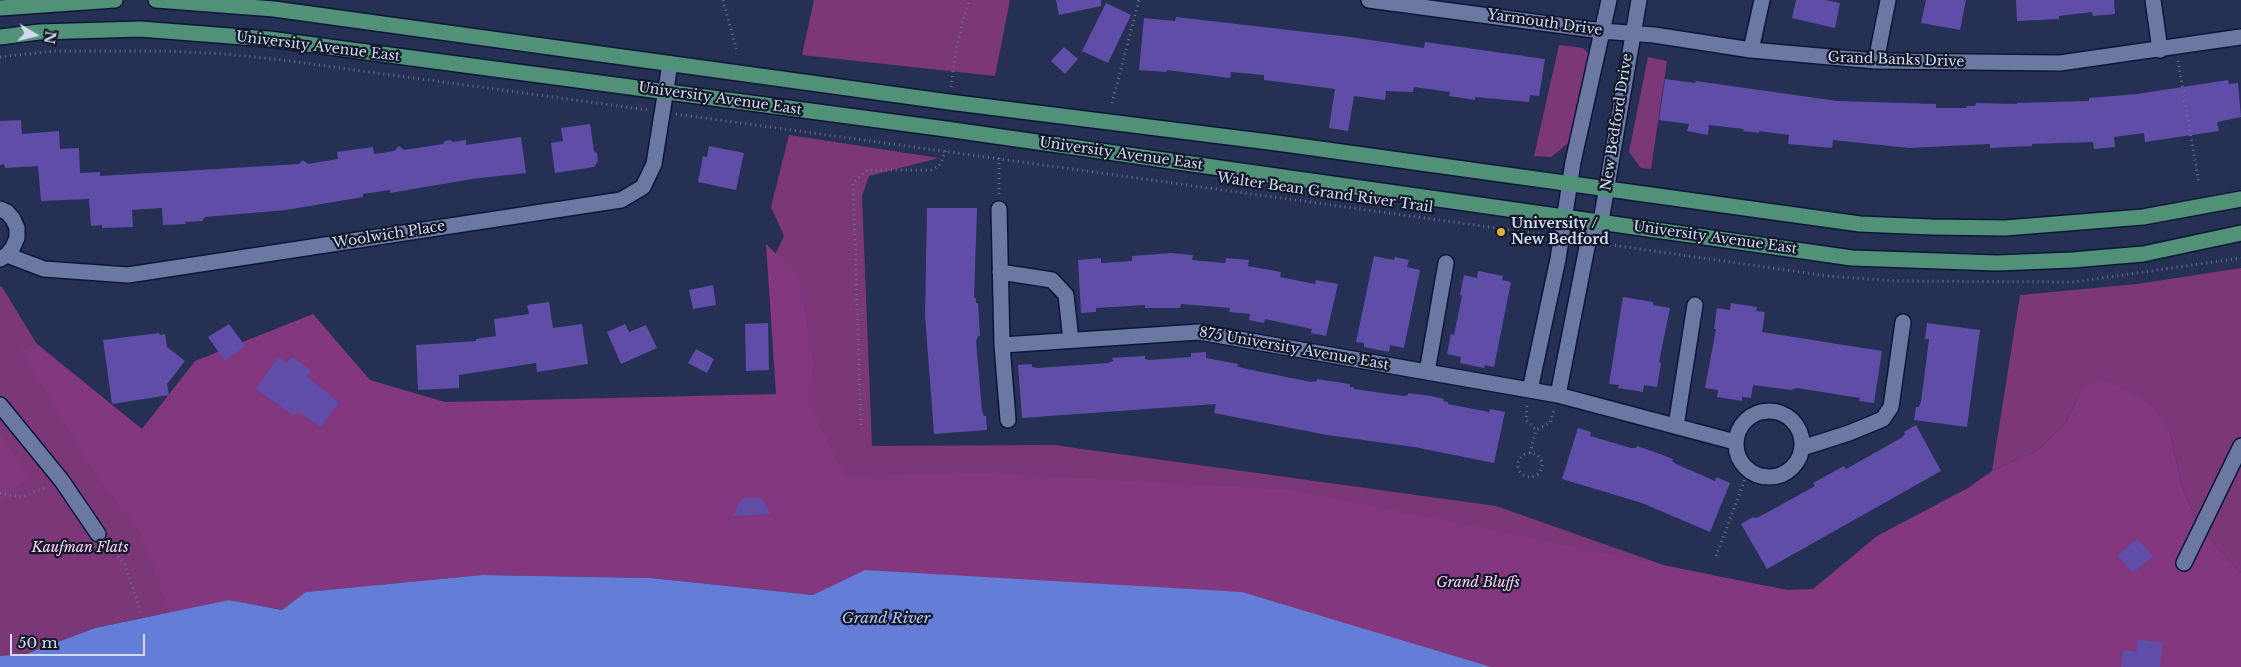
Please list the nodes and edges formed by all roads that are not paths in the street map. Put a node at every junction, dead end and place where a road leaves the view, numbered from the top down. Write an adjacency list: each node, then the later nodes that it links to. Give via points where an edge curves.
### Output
1 (115, 0): 10 (main road)
2 (156, 0): 18 (main road, University Avenue East, via 274,9)
3 (1369, 0): 9 (street, Yarmouth Drive)
4 (1609, 0): 11 (street)
5 (1639, 0): 12 (street, New Bedford Drive)
6 (1762, 0): 15 (street)
7 (1888, 0): 17 (street)
8 (2153, 0): 16 (street)
9 (1488, 7): 11 (street, Yarmouth Drive)
10 (0, 8)
11 (1602, 31): 12 (street, Yarmouth Drive); 20 (street)
12 (1632, 33): 15 (street, Grand Banks Drive); 21 (street, New Bedford Drive)
13 (0, 37): 19 (main road, University Avenue East, via 39,32 140,29 269,39)
14 (2241, 37): 16 (street, Grand Banks Drive)
15 (1751, 50): 17 (street, Grand Banks Drive)
16 (2160, 50): 17 (street, Grand Banks Drive, via 2060,63)
17 (1876, 61)
18 (670, 64): 19 (street, Woolwich Place); 20 (main road, University Avenue East)
19 (666, 92): 25 (main road, University Avenue East); 28 (street, Woolwich Place, via 654,164 643,187 621,200 128,275 44,269)
20 (1569, 184): 21 (main road, University Avenue East); 25 (street)
21 (1607, 189): 22 (main road, University Avenue East, via 1860,224 1931,227 2005,228 2143,217); 26 (street, New Bedford Drive)
22 (2241, 199)
23 (0, 209): 28 (street, Woolwich Place, via 7,212 17,228 13,247)
24 (999, 209): 30 (street)
25 (1564, 216): 26 (main road, University Avenue East); 36 (street)
26 (1601, 221): 27 (main road, University Avenue East, via 1852,258 1997,263 2143,254); 37 (street, New Bedford Drive, via 1588,242)
27 (2241, 234)
28 (4, 257)
29 (1446, 263): 35 (street)
30 (1000, 272): 33 (street, via 1052,280 1066,294); 34 (street)
31 (1695, 305): 40 (street)
32 (1903, 322): 43 (street, via 1892,407 1883,419)
33 (1071, 340): 34 (street, 875 University Avenue East); 35 (street, 875 University Avenue East, via 1199,332)
34 (1002, 344): 39 (street)
35 (1427, 372): 36 (street, 875 University Avenue East)
36 (1530, 390): 37 (street, 875 University Avenue East)
37 (1558, 395): 40 (street, 875 University Avenue East)
38 (0, 405): 44 (street, via 62,481)
39 (1008, 420)
40 (1676, 426): 41 (street, 875 University Avenue East)
41 (1736, 442): 43 (street, via 1736,453 1741,463 1748,471 1767,478 1786,473 1794,467); 43 (street, via 1738,431 1748,419 1762,411 1772,411 1792,419 1802,438)
42 (2241, 446): 45 (street)
43 (1802, 448)
44 (98, 534)
45 (2184, 564)

